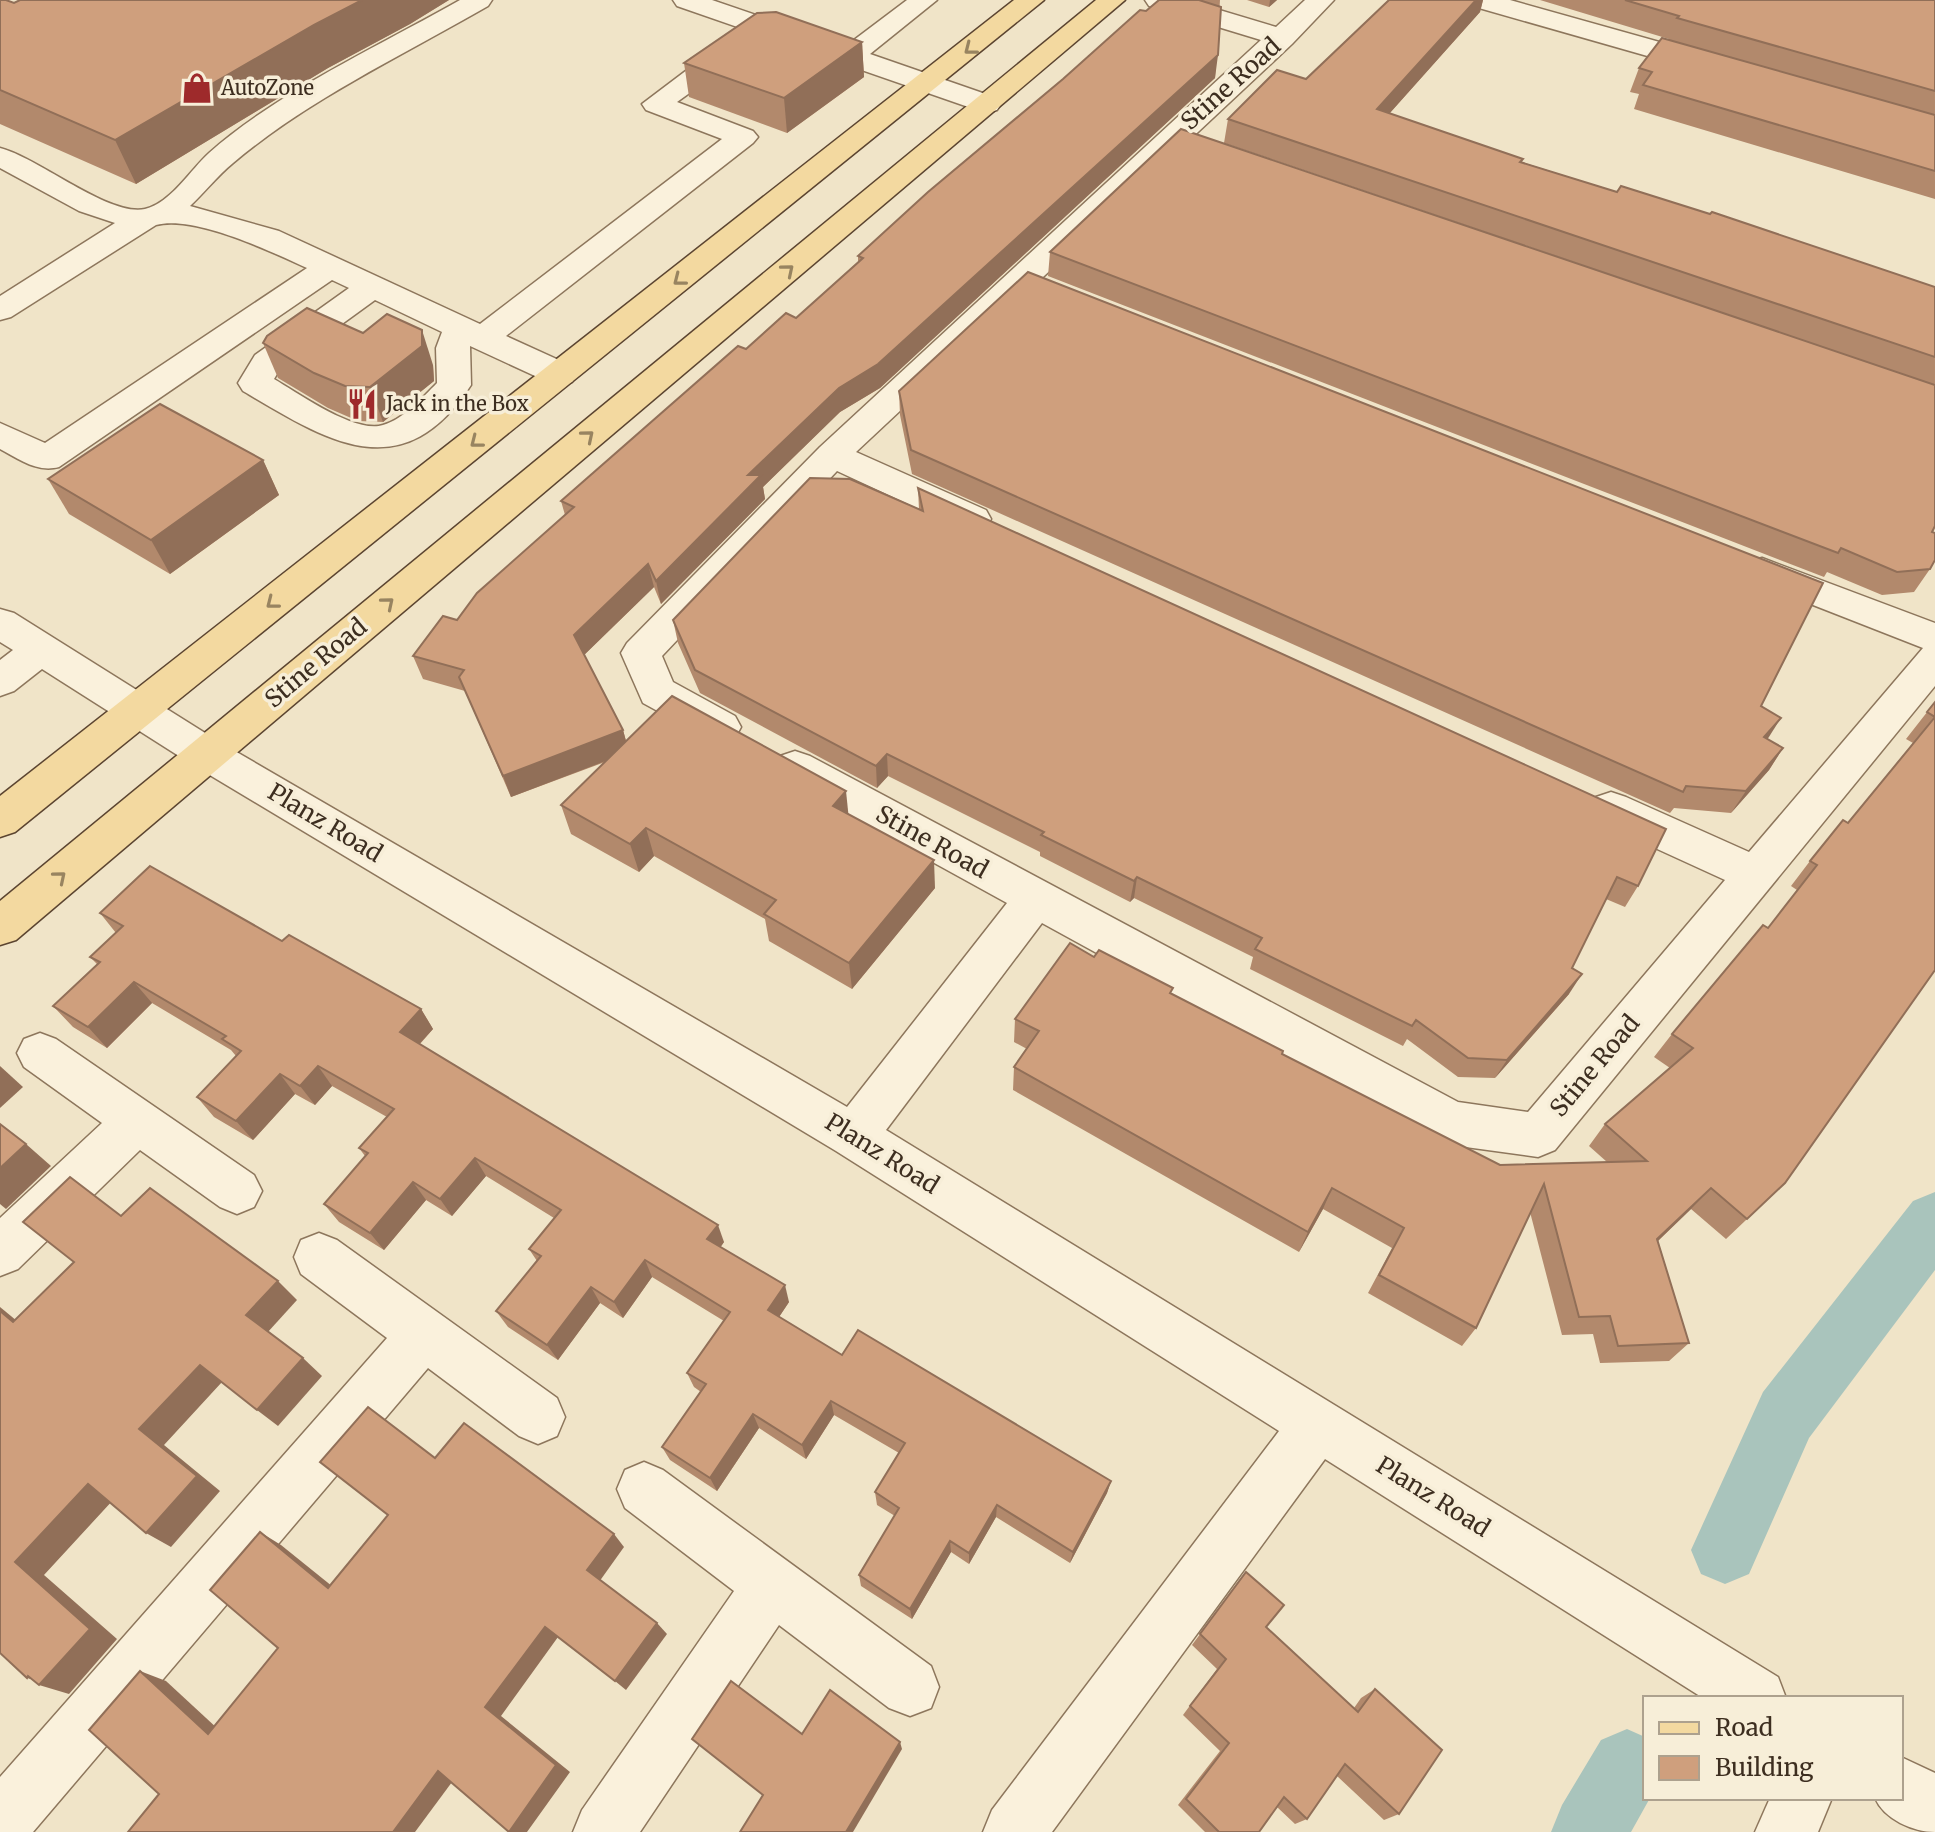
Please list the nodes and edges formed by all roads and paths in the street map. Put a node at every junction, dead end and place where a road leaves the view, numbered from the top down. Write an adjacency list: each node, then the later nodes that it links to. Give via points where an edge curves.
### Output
1 (479, 0): 18 (street, via 223,156)
2 (686, 0): 9 (street)
3 (924, 0): 11 (street)
4 (1031, 0): 13 (main road, one-way to 13)
5 (1112, 0): 14 (main road, Stine Road)
6 (1158, 0): 10 (street)
7 (1321, 0): 10 (street, Stine Road)
8 (1481, 0): 12 (street)
9 (766, 27): 11 (street); 22 (street, via 656,104 743,137)
10 (1282, 38): 25 (street, Stine Road, via 1187,143 1035,285)
11 (851, 56): 13 (street)
12 (1738, 73)
13 (928, 82): 14 (street); 23 (main road, one-way to 23)
14 (987, 104): 34 (main road, Stine Road, one-way to 14)
15 (0, 157): 16 (street)
16 (32, 170): 17 (street); 18 (street, via 101,212)
17 (0, 190)
18 (157, 214): 19 (street, via 268,238); 21 (street)
19 (330, 267): 20 (street); 24 (street, via 47,459)
20 (372, 287): 22 (street); 22 (street, via 267,362 255,383 358,438 385,437 429,412 454,385 453,348)
21 (0, 310)
22 (470, 334): 23 (street)
23 (560, 374): 33 (main road, one-way to 33)
24 (0, 434)
25 (832, 455): 26 (street); 38 (street, Stine Road, via 641,653 657,692)
26 (1005, 533)
27 (1728, 557): 29 (street)
28 (0, 623): 30 (street, Planz Road)
29 (1935, 638)
30 (41, 649): 32 (street); 33 (street, Planz Road)
31 (1935, 659): 37 (street, Stine Road)
32 (0, 681)
33 (137, 711): 34 (street, Planz Road); 36 (main road)
34 (207, 754): 39 (main road, Stine Road, one-way to 34); 42 (street, Planz Road)
35 (1582, 795): 37 (street)
36 (0, 820)
37 (1755, 874): 38 (street, Stine Road, via 1538,1135 1451,1123)
38 (1036, 898): 42 (street)
39 (0, 927)
40 (40, 1053): 41 (street)
41 (137, 1121): 43 (street); 44 (street)
42 (853, 1136): 48 (street, Planz Road)
43 (237, 1191)
44 (0, 1252)
45 (319, 1257): 46 (street)
46 (424, 1334): 47 (street); 56 (street)
47 (538, 1417)
48 (1317, 1425): 52 (street, Planz Road); 58 (street)
49 (644, 1489): 50 (street)
50 (772, 1585): 51 (street); 57 (street)
51 (910, 1687)
52 (1754, 1696)
53 (1903, 1788): 55 (street)
54 (1801, 1800): 59 (street)
55 (1935, 1808)
56 (14, 1815)
57 (604, 1832)
58 (1014, 1832)
59 (1786, 1832)

